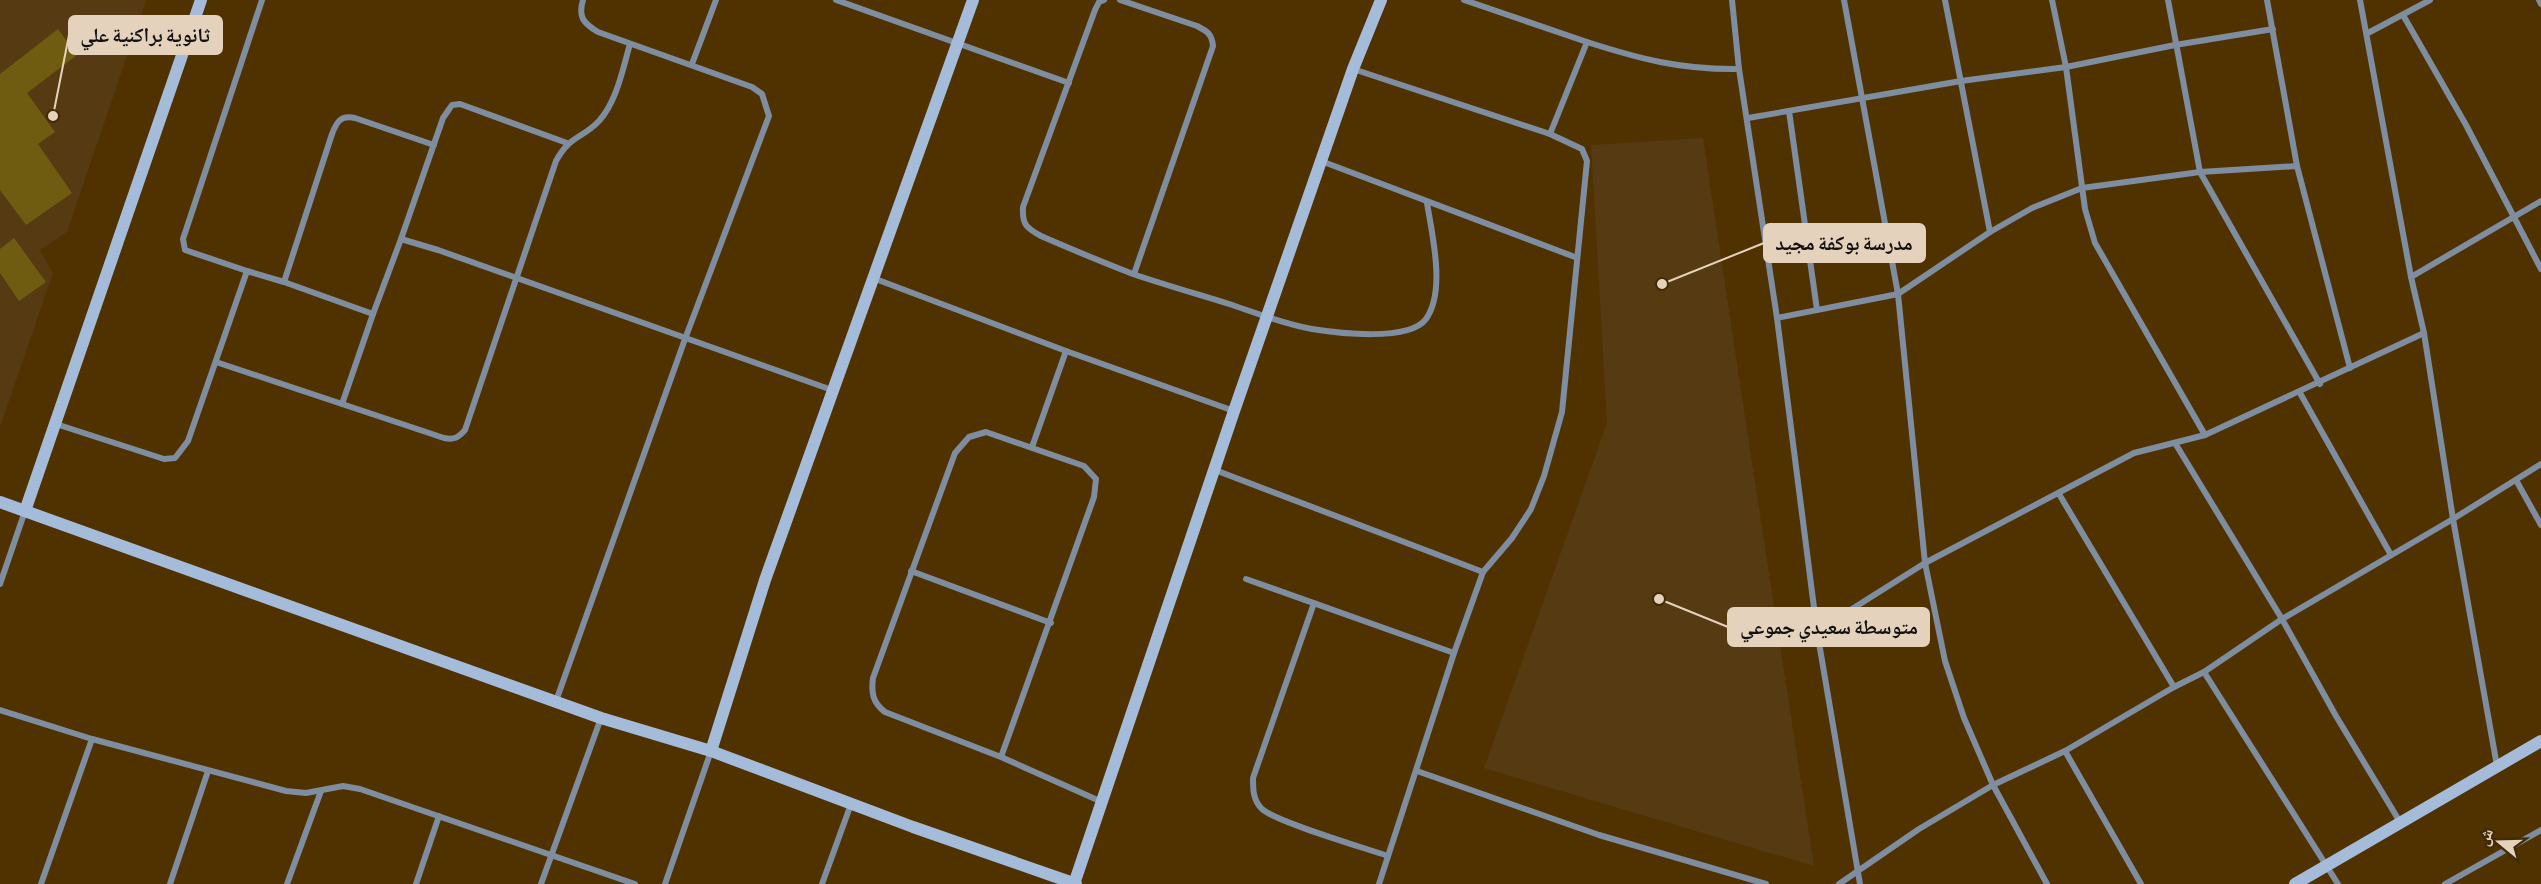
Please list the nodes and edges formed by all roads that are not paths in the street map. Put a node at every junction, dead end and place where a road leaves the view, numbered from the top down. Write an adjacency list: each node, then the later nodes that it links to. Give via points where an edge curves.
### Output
1 (201, 0): 72 (main road)
2 (262, 0): 51 (street, via 183,239 185,250)
3 (583, 0): 26 (street, via 580,12 588,26)
4 (716, 0): 28 (street)
5 (836, 0): 24 (street)
6 (973, 0): 24 (main road)
7 (1104, 0): 33 (street, via 1095,10)
8 (1120, 0): 52 (street, via 1197,26 1212,38 1213,46)
9 (1382, 0): 30 (main road)
10 (1464, 0): 25 (street)
11 (1732, 0): 31 (street)
12 (1844, 0): 34 (street)
13 (1946, 0): 32 (street)
14 (2052, 0): 29 (street)
15 (2168, 0): 27 (street)
16 (2267, 0): 22 (street)
17 (2360, 0): 23 (street)
18 (2430, 0): 21 (street)
19 (2539, 0): 20 (street)
20 (2541, 4)
21 (2403, 15): 23 (street); 46 (street)
22 (2273, 29): 27 (street); 41 (street)
23 (2368, 33): 53 (street)
24 (958, 42): 33 (street); 55 (main road)
25 (1587, 42): 31 (street, via 1646,61); 37 (street)
26 (630, 44): 28 (street); 38 (street, via 606,111 593,127)
27 (2175, 45): 29 (street); 42 (street)
28 (692, 64): 63 (street, via 752,87 762,94 769,116)
29 (2066, 67): 32 (street); 43 (street)
30 (1353, 69): 37 (street); 40 (main road)
31 (1739, 69): 36 (street)
32 (1962, 81): 34 (street); 47 (street)
33 (1069, 83): 52 (street, via 1023,207 1023,221 1027,229 1041,236)
34 (1862, 98): 35 (street); 57 (street)
35 (1789, 111): 36 (street); 58 (street)
36 (1748, 118): 61 (street)
37 (1551, 134): 49 (street, via 1582,149 1587,161)
38 (567, 143): 39 (street, via 460,104 447,111); 54 (street, via 556,161)
39 (434, 145): 48 (street); 56 (street, via 355,118 342,118 332,134)
40 (1321, 161): 45 (street); 60 (main road)
41 (2297, 165): 42 (street); 66 (street)
42 (2199, 172): 43 (street); 67 (street)
43 (2082, 188): 47 (street, via 2032,208); 73 (street, via 2095,243)
44 (2541, 201): 46 (street)
45 (1428, 203): 49 (street); 60 (street, via 1436,285 1427,317 1420,325 1380,334 1343,333)
46 (2513, 218): 50 (street); 53 (street)
47 (1990, 232): 57 (street)
48 (401, 240): 54 (street); 59 (street)
49 (1575, 257): 87 (street, via 1562,412 1544,476 1531,509)
50 (2541, 269)
51 (248, 271): 56 (street); 65 (street)
52 (1134, 274): 60 (street)
53 (2411, 276): 62 (street)
54 (518, 278): 63 (street); 70 (street, via 465,430 459,437 444,438)
55 (873, 278): 64 (street); 68 (main road)
56 (284, 282): 59 (street)
57 (1898, 294): 58 (street); 85 (street)
58 (1817, 310): 61 (street)
59 (373, 314): 70 (street)
60 (1268, 317): 71 (main road)
61 (1777, 318): 93 (street)
62 (2424, 333): 66 (street); 82 (street)
63 (685, 339): 68 (street); 97 (street)
64 (1066, 351): 71 (street); 75 (street)
65 (216, 362): 70 (street); 72 (street, via 188,441 175,458 164,459)
66 (2350, 368): 67 (street)
67 (2319, 384): 69 (street)
68 (832, 390): 103 (main road, via 765,580)
69 (2300, 393): 73 (street); 84 (street)
70 (342, 404)
71 (1234, 411): 77 (main road)
72 (56, 424): 81 (main road)
73 (2205, 435): 74 (street)
74 (2175, 443): 79 (street, via 2134,453); 91 (street)
75 (1032, 447): 86 (street, via 986,432 962,442); 92 (street, via 1084,466 1096,479 1094,497)
76 (2541, 464): 78 (street)
77 (1215, 470): 87 (street); 110 (main road)
78 (2516, 480): 82 (street); 83 (street)
79 (2059, 494): 85 (street); 96 (street)
80 (0, 502): 81 (main road)
81 (25, 511): 89 (street); 97 (main road)
82 (2453, 519): 84 (street); 105 (street)
83 (2541, 525)
84 (2391, 555): 91 (street)
85 (1925, 562): 93 (street); 108 (street, via 1945,661)
86 (911, 571): 92 (street); 104 (street, via 873,678 873,698 885,712)
87 (1484, 572): 94 (street)
88 (1246, 579): 90 (street)
89 (0, 584)
90 (1314, 603): 94 (street); 116 (street, via 1253,778 1254,798 1262,810)
91 (2282, 619): 95 (street); 113 (street)
92 (1050, 623): 104 (street)
93 (1817, 631): 118 (street)
94 (1454, 653): 107 (street)
95 (2204, 672): 96 (street); 117 (street)
96 (2174, 687): 102 (street)
97 (556, 702): 99 (main road)
98 (0, 710): 100 (street)
99 (601, 718): 103 (main road); 115 (street)
100 (92, 739): 106 (street); 120 (street)
101 (2541, 741): 105 (main road)
102 (2065, 751): 108 (street); 134 (street)
103 (711, 752): 111 (main road); 126 (street)
104 (1001, 757): 110 (street)
105 (2497, 766): 113 (main road)
106 (208, 771): 109 (street, via 286,791); 121 (street)
107 (1417, 771): 116 (street); 119 (street)
108 (1993, 785): 118 (street); 133 (street)
109 (321, 791): 112 (street, via 343,786 360,789); 122 (street)
110 (1102, 802): 128 (main road)
111 (851, 804): 127 (street); 128 (main road)
112 (439, 816): 115 (street); 123 (street)
113 (2400, 822): 117 (main road)
114 (2541, 830): 137 (street)
115 (552, 855): 124 (street); 125 (street)
116 (1388, 856): 129 (street)
117 (2326, 866): 135 (main road); 136 (street)
118 (1858, 869): 131 (street); 132 (street)
119 (1741, 881): 130 (street)
120 (41, 884)
121 (170, 884)
122 (287, 884)
123 (416, 884)
124 (541, 884)
125 (635, 884)
126 (665, 884)
127 (822, 884)
128 (1074, 884)
129 (1379, 884)
130 (1766, 884)
131 (1839, 884)
132 (1860, 884)
133 (2047, 884)
134 (2141, 884)
135 (2295, 884)
136 (2338, 884)
137 (2445, 884)

